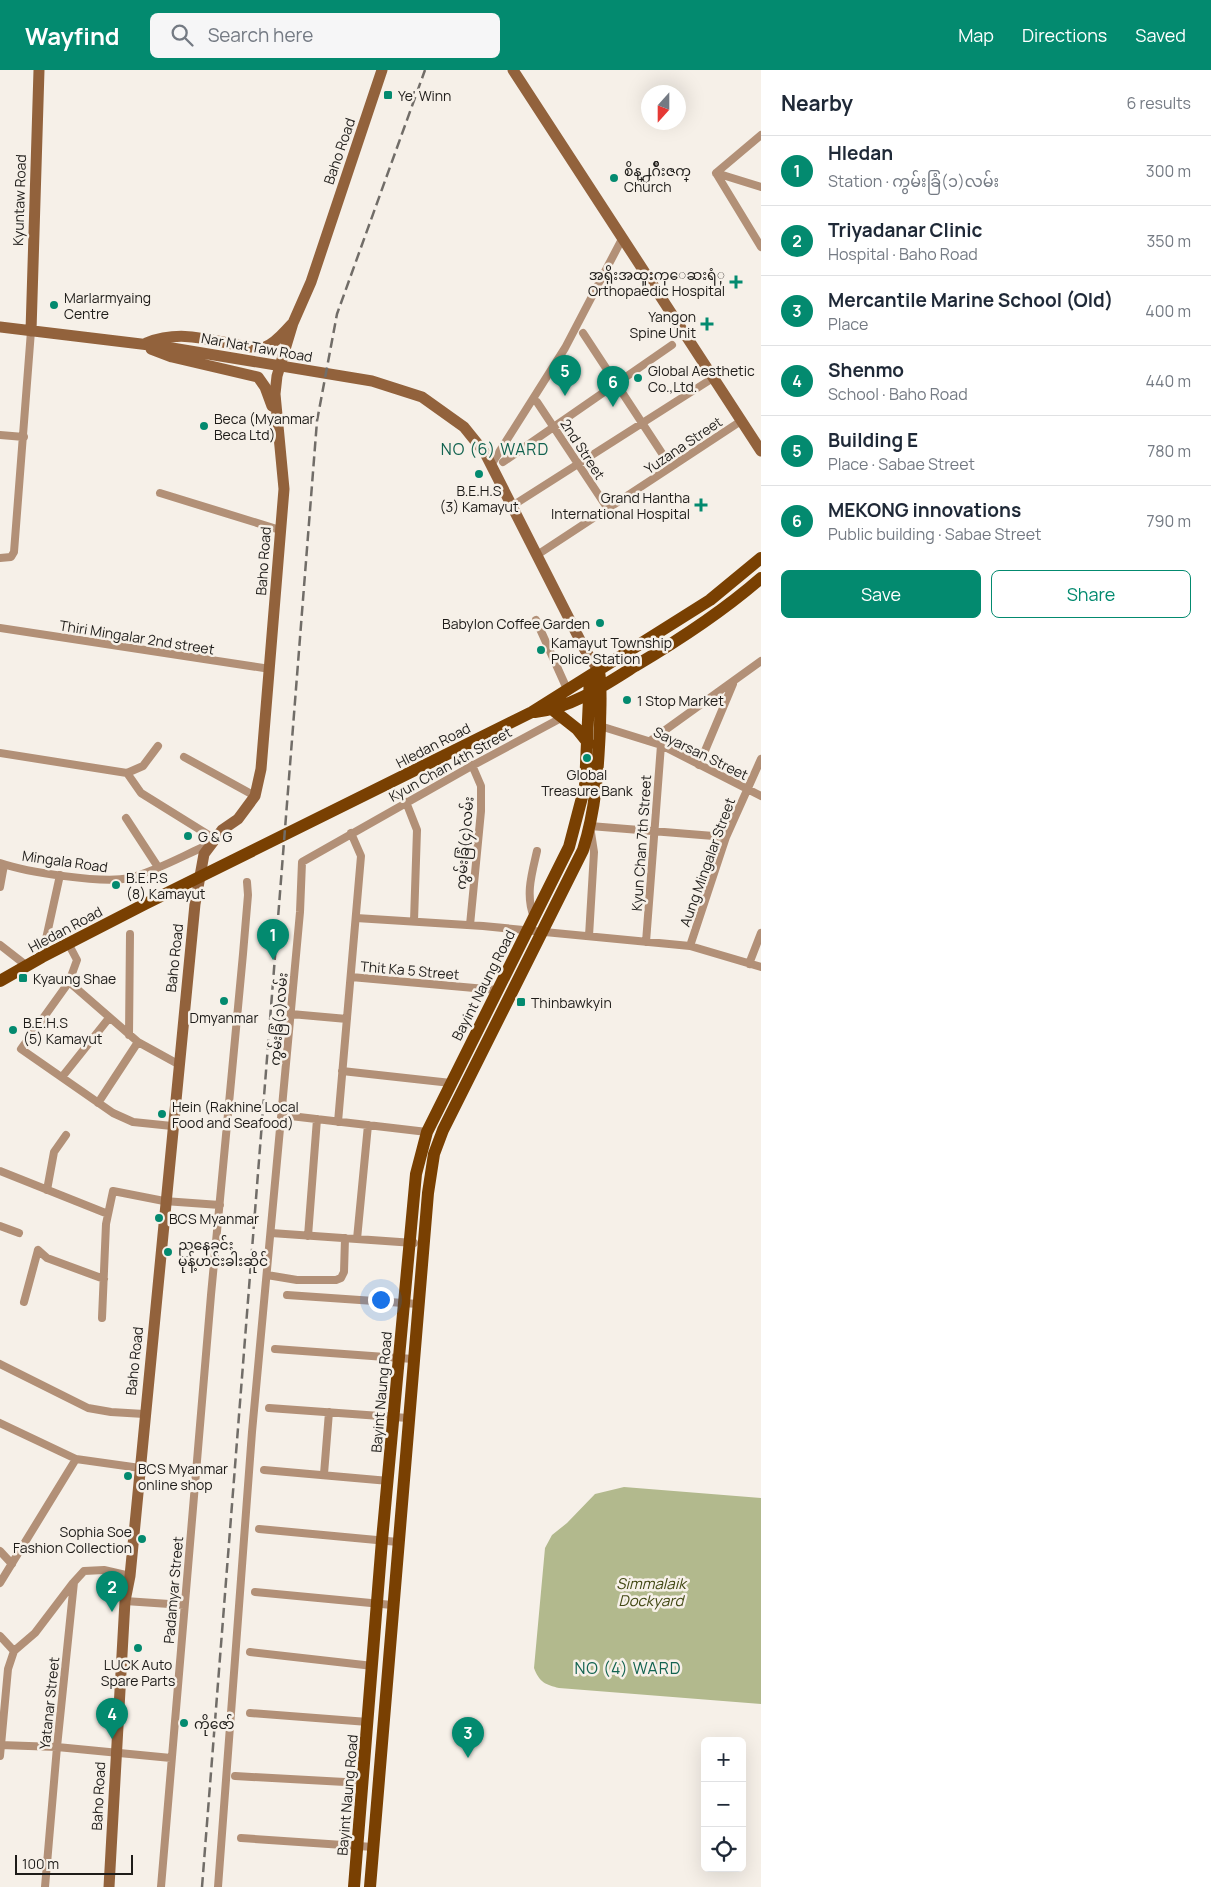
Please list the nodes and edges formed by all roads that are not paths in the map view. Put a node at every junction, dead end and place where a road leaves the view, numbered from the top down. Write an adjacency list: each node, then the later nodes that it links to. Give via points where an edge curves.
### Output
1 (40, 70): 11 (main road, Kyuntaw Road)
2 (382, 70): 9 (main road, Baho Road, via 311,282)
3 (513, 70): 7 (main road)
4 (761, 135): 5 (street)
5 (716, 173): 6 (street); 8 (street)
6 (761, 187)
7 (622, 239): 15 (main road); 26 (street, via 565,348)
8 (761, 246)
9 (293, 323): 13 (main road, via 276,341 264,347 179,335 162,337); 18 (main road, Baho Road, via 277,376 275,394)
10 (0, 327): 11 (main road, Nar Nat Taw Road)
11 (31, 331): 13 (main road, Nar Nat Taw Road); 23 (street)
12 (583, 333): 16 (street)
13 (142, 345): 18 (main road, via 172,357 258,376); 26 (main road, Nar Nat Taw Road, via 372,381 398,388 445,412 485,452)
14 (672, 345): 16 (street)
15 (713, 378): 19 (main road); 20 (street)
16 (618, 384): 20 (street); 21 (street)
17 (537, 402): 21 (street, 2nd Street)
18 (279, 419): 32 (main road, Baho Road, via 284,489)
19 (741, 421): 24 (main road); 28 (street, Yuzana Street)
20 (644, 423): 27 (street); 28 (street)
21 (554, 427): 25 (street); 27 (street, 2nd Street)
22 (0, 435): 23 (street)
23 (24, 437): 34 (street, via 14,552 11,558)
24 (761, 451)
25 (503, 462)
26 (491, 465): 30 (main road, Nar Nat Taw Road)
27 (579, 465): 30 (street); 31 (street, 2nd Street)
28 (671, 468): 31 (street, Yuzana Street)
29 (160, 493): 32 (street)
30 (512, 506): 33 (main road, Nar Nat Taw Road)
31 (608, 509): 33 (street, Yuzana Street)
32 (280, 530): 40 (main road, Baho Road)
33 (537, 555): 41 (main road)
34 (0, 558)
35 (761, 558): 41 (main road, via 710,600)
36 (761, 578): 44 (main road, via 692,632)
37 (536, 620): 43 (street)
38 (0, 628): 40 (street, Thiri Mingalar 2nd street)
39 (761, 661): 42 (street)
40 (270, 668): 59 (main road, Baho Road, via 261,769)
41 (595, 673): 43 (main road, Hledan Road); 44 (main road, Bayint Naung Road)
42 (734, 682): 48 (street); 56 (street)
43 (567, 689): 45 (main road, Hledan Road)
44 (596, 690): 46 (main road, Hledan Road); 47 (main road, Bayint Naung Road); 49 (main road, Bayint Naung Road)
45 (532, 712): 46 (main road, Hledan Road); 84 (main road, Hledan Road)
46 (558, 713): 49 (main road); 55 (street, Kyun Chan 4th Street)
47 (600, 726): 48 (street, Sayarsan Street); 63 (main road, Bayint Naung Road, via 598,784)
48 (650, 741): 50 (street, Sayarsan Street)
49 (589, 744): 74 (main road, Bayint Naung Road, via 585,786 569,847)
50 (661, 745): 56 (street, Sayarsan Street); 64 (street, Kyun Chan 7th Street)
51 (158, 746): 57 (street, via 143,766)
52 (0, 753): 57 (street)
53 (184, 757): 59 (street)
54 (761, 759): 58 (street, Aung Mingalar Street)
55 (472, 765): 61 (street, Kyun Chan 4th Street); 77 (street, ကွမ်းခြံ(၄)လမ်း, via 482,786)
56 (699, 765): 58 (street, Sayarsan Street)
57 (127, 773): 67 (street, via 141,793)
58 (747, 789): 60 (street, Sayarsan Street); 66 (street, Aung Mingalar Street)
59 (254, 796): 67 (main road, Baho Road, via 238,819)
60 (761, 796)
61 (406, 802): 65 (street, Kyun Chan 4th Street); 76 (street, via 417,830)
62 (126, 818): 70 (street)
63 (590, 826): 64 (street); 79 (main road, Bayint Naung Road, via 583,850); 82 (street, via 594,852)
64 (654, 831): 66 (street); 83 (street, Kyun Chan 7th Street)
65 (351, 833): 75 (street, via 361,856); 96 (street, ကွမ်းခြံ(၁)လမ်း, via 302,862)
66 (726, 837): 86 (street, Aung Mingalar Street)
67 (212, 841): 70 (street, Mingala Road); 103 (main road, Baho Road, via 204,854 195,904)
68 (537, 851): 74 (street, via 529,887)
69 (2, 864): 71 (street, Mingala Road); 73 (street)
70 (158, 867): 71 (street, Mingala Road, via 113,880)
71 (60, 875): 87 (street)
72 (247, 882): 119 (street, Padamyar Street)
73 (0, 887)
74 (534, 917): 78 (main road, Bayint Naung Road)
75 (356, 918): 76 (street); 91 (street)
76 (414, 921): 77 (street)
77 (470, 925): 78 (street)
78 (527, 931): 79 (street); 94 (main road, Bayint Naung Road)
79 (544, 932): 82 (street); 95 (main road, Bayint Naung Road)
80 (761, 933): 88 (street)
81 (130, 934): 99 (street)
82 (590, 936): 83 (street)
83 (646, 942): 86 (street)
84 (68, 943): 87 (main road, Hledan Road); 93 (street, via 77,960)
85 (0, 945): 89 (street)
86 (690, 946): 88 (street)
87 (42, 957): 89 (main road, Hledan Road)
88 (749, 964): 90 (street)
89 (27, 966): 92 (main road, Hledan Road)
90 (761, 967)
91 (351, 977): 94 (street, Thit Ka 5 Street); 98 (street)
92 (0, 981)
93 (69, 982): 97 (street); 105 (street, via 21,1048)
94 (499, 987): 95 (main road); 100 (main road, Bayint Naung Road)
95 (514, 990): 101 (main road, Bayint Naung Road)
96 (291, 1014): 98 (street); 109 (street, ကွမ်းခြံ(၁)လမ်း)
97 (109, 1018): 99 (street); 105 (street)
98 (347, 1019): 104 (street)
99 (129, 1035): 102 (street)
100 (475, 1035): 101 (main road); 106 (main road, Bayint Naung Road)
101 (488, 1041): 107 (main road, Bayint Naung Road)
102 (138, 1042): 103 (street); 108 (street)
103 (178, 1064): 113 (main road, Baho Road)
104 (342, 1071): 106 (street); 111 (street)
105 (62, 1077): 108 (street)
106 (450, 1086): 107 (main road); 114 (main road, Bayint Naung Road)
107 (461, 1095): 128 (main road, Bayint Naung Road, via 434,1154)
108 (98, 1103): 113 (street, via 113,1114 133,1122)
109 (282, 1115): 110 (street); 123 (street, ကွမ်းခြံ(၁)လမ်း)
110 (317, 1119): 111 (street); 124 (street)
111 (338, 1122): 112 (street)
112 (368, 1125): 114 (street); 126 (street)
113 (172, 1126): 118 (main road, Baho Road)
114 (428, 1132): 127 (main road, Bayint Naung Road, via 420,1150 416,1174)
115 (66, 1135): 117 (street, via 54,1152)
116 (0, 1171): 117 (street)
117 (47, 1190): 120 (street)
118 (164, 1201): 119 (street); 120 (street, via 113,1191); 142 (main road, Baho Road)
119 (220, 1205): 162 (street, Padamyar Street)
120 (108, 1214): 130 (street)
121 (0, 1226): 122 (street)
122 (19, 1233)
123 (271, 1233): 124 (street); 129 (street, ကွမ်းခြံ(၁)လမ်း)
124 (308, 1236): 125 (street)
125 (345, 1238): 126 (street); 129 (street, via 341,1278 297,1280)
126 (357, 1239): 127 (street)
127 (410, 1243): 128 (street); 133 (main road, Bayint Naung Road)
128 (423, 1244): 134 (main road, Bayint Naung Road)
129 (267, 1275): 187 (street, ကွမ်းခြံ(၁)လမ်း)
130 (104, 1279): 132 (street, via 47,1258 38,1250); 135 (street)
131 (287, 1295): 133 (street)
132 (24, 1302)
133 (405, 1303): 134 (street); 137 (main road, Bayint Naung Road)
134 (418, 1304): 138 (main road, Bayint Naung Road)
135 (102, 1318)
136 (275, 1348): 137 (street)
137 (399, 1358): 138 (street); 143 (main road, Bayint Naung Road)
138 (413, 1359): 144 (main road, Bayint Naung Road)
139 (0, 1364): 142 (street, via 88,1408)
140 (269, 1408): 141 (street)
141 (329, 1412): 143 (street); 149 (street)
142 (144, 1414): 147 (main road, Baho Road)
143 (394, 1417): 144 (street); 150 (main road, Bayint Naung Road)
144 (408, 1418): 153 (main road, Bayint Naung Road)
145 (0, 1423): 146 (street)
146 (76, 1459): 147 (street); 155 (street)
147 (140, 1468): 156 (main road, Baho Road)
148 (264, 1470): 149 (street)
149 (324, 1474): 150 (street)
150 (388, 1481): 152 (main road, Bayint Naung Road)
151 (259, 1528): 152 (street)
152 (382, 1540): 153 (street); 161 (main road, Bayint Naung Road)
153 (398, 1542): 163 (main road, Bayint Naung Road)
154 (0, 1551): 155 (street)
155 (12, 1564): 158 (street)
156 (130, 1576): 157 (street, via 104,1570 84,1571); 160 (main road, Baho Road)
157 (74, 1582): 167 (street, via 26,1644); 175 (street, Yatanar Street)
158 (0, 1583)
159 (255, 1592): 161 (street)
160 (125, 1601): 162 (street); 176 (main road, Baho Road)
161 (377, 1604): 163 (street); 165 (main road, Bayint Naung Road)
162 (184, 1605): 178 (street, Padamyar Street)
163 (392, 1605): 166 (main road, Bayint Naung Road)
164 (0, 1636): 167 (street)
165 (374, 1639): 166 (street); 170 (main road, Bayint Naung Road)
166 (389, 1640): 183 (main road, Bayint Naung Road)
167 (14, 1651): 171 (street)
168 (250, 1652): 170 (street)
169 (0, 1665): 171 (street)
170 (373, 1666): 173 (main road, Bayint Naung Road)
171 (8, 1670): 174 (street)
172 (250, 1713): 173 (street)
173 (368, 1722): 180 (main road, Bayint Naung Road)
174 (1, 1746): 175 (street); 177 (street)
175 (57, 1747): 176 (street); 184 (street, Yatanar Street)
176 (115, 1753): 178 (street); 185 (main road, Baho Road)
177 (0, 1756)
178 (171, 1758): 186 (street, Padamyar Street)
179 (235, 1776): 180 (street)
180 (363, 1783): 182 (main road, Bayint Naung Road)
181 (241, 1838): 182 (street)
182 (358, 1846): 183 (street); 188 (main road, Bayint Naung Road)
183 (373, 1847): 189 (main road, Bayint Naung Road)
184 (46, 1887)
185 (109, 1887)
186 (161, 1887)
187 (218, 1887)
188 (354, 1887)
189 (370, 1887)

